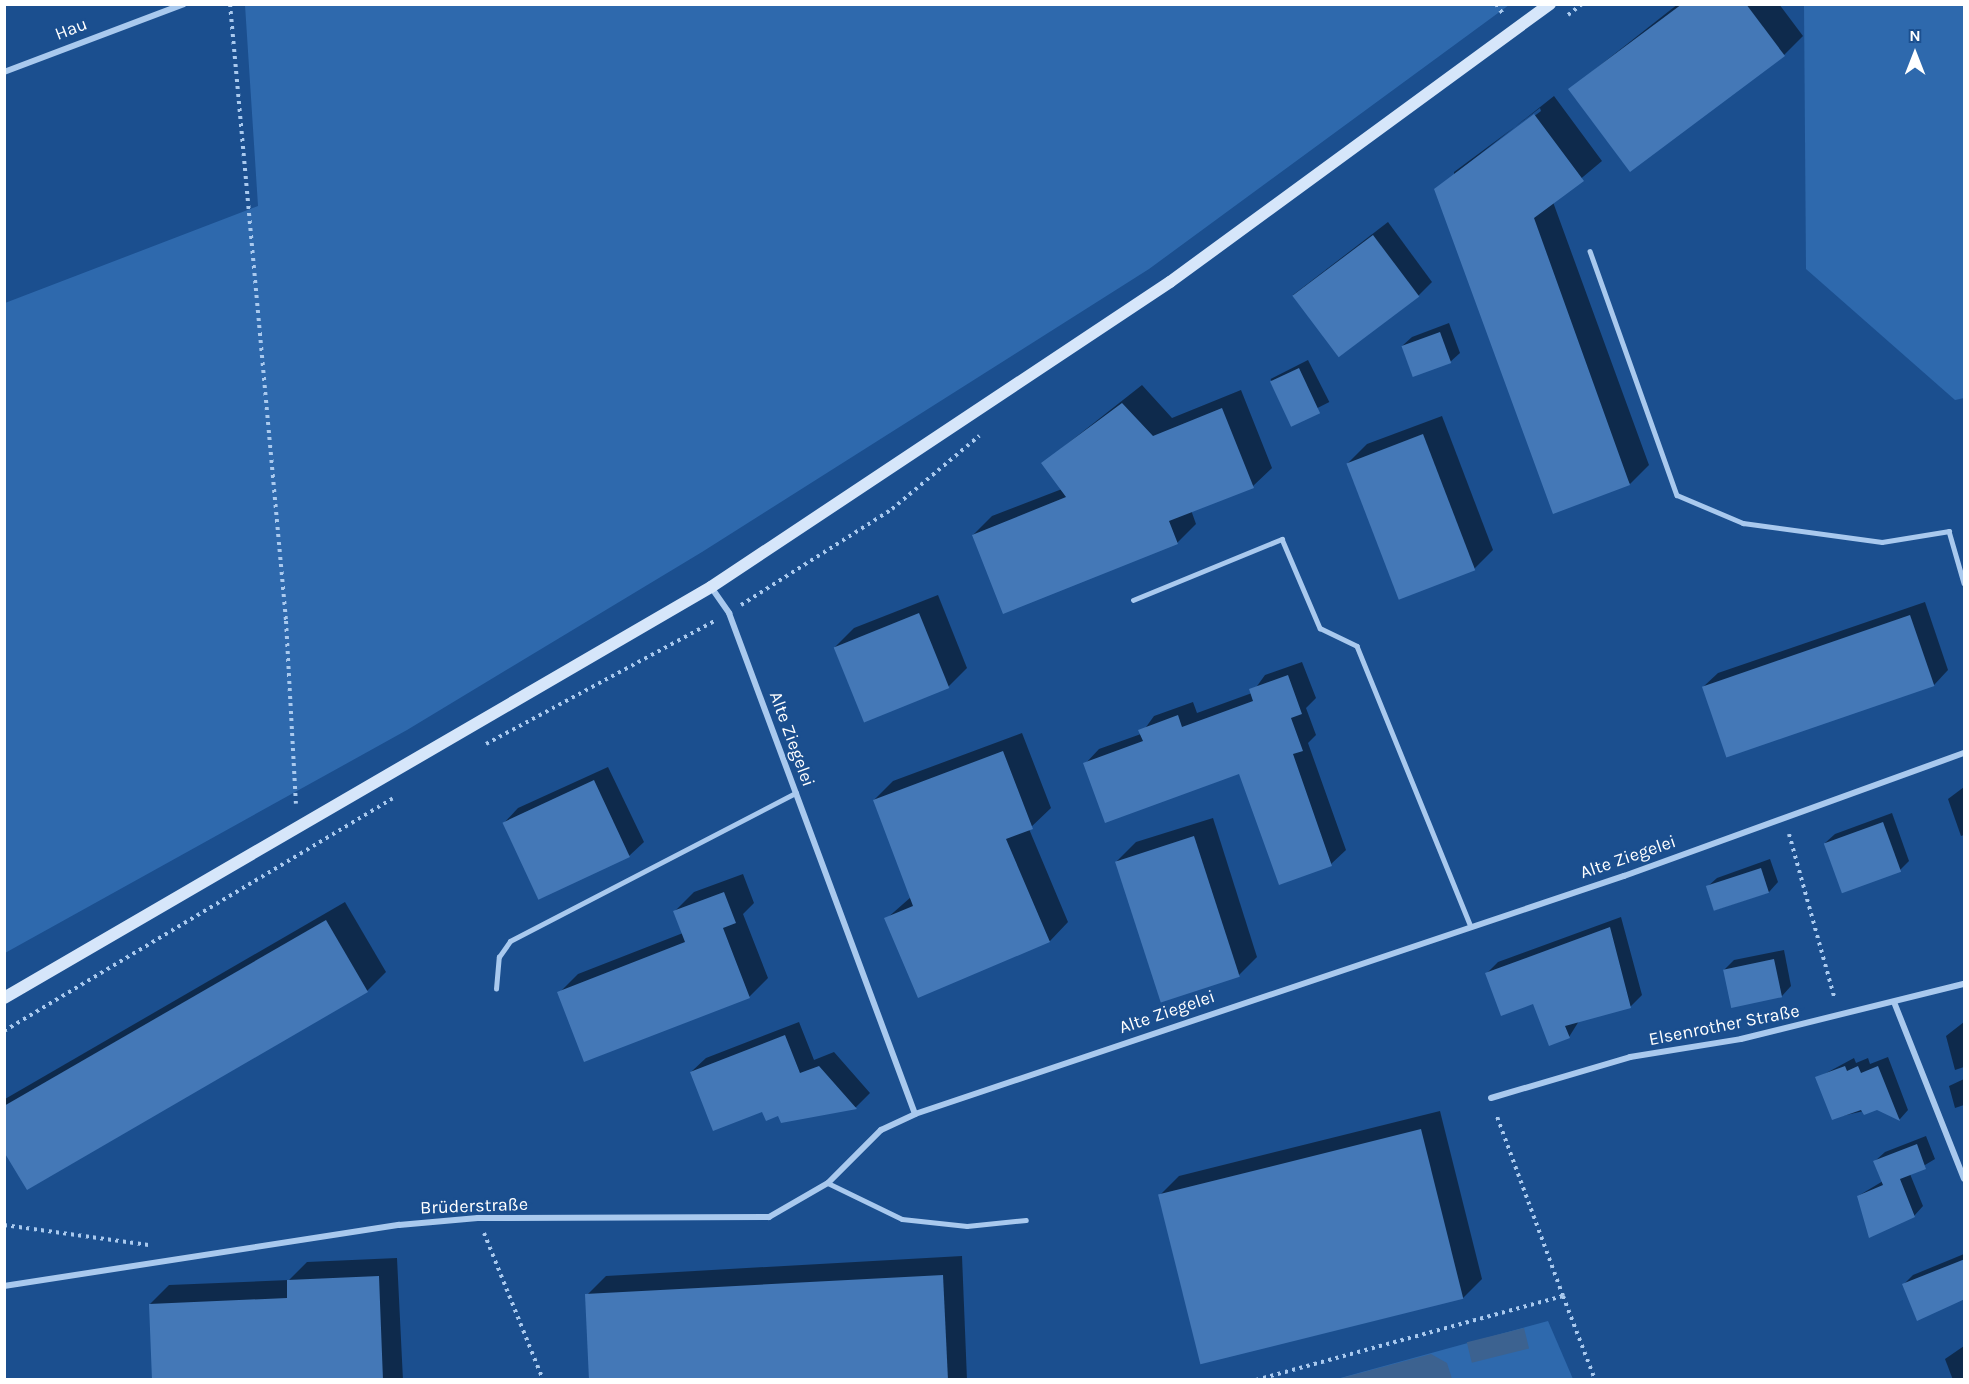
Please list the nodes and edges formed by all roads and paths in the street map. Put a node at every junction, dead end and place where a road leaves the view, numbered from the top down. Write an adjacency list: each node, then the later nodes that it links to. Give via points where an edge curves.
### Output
1 (184, 4): 4 (street, Hau)
2 (230, 4): 12 (path, via 286,621)
3 (1550, 4): 7 (main road, via 1170,282)
4 (4, 72)
5 (1590, 251): 6 (lane, via 1677,495 1743,523 1859,539 1882,542 1949,531)
6 (1965, 584)
7 (711, 587): 10 (street, Alte Ziegelei, via 729,613); 12 (main road)
8 (1133, 600): 13 (lane, via 1282,539 1320,628 1357,646)
9 (1965, 753): 11 (street, Alte Ziegelei)
10 (796, 793): 15 (lane, via 510,940 499,957); 20 (street, Alte Ziegelei)
11 (1785, 819): 13 (street, Alte Ziegelei); 18 (path)
12 (298, 823): 16 (main road)
13 (1470, 924): 20 (street, Alte Ziegelei)
14 (1965, 984): 17 (street, Elsenrother Straße)
15 (496, 989)
16 (4, 999)
17 (1894, 1002): 18 (street, Elsenrother Straße); 21 (street)
18 (1840, 1017): 19 (street, Elsenrother Straße, via 1630,1057)
19 (1491, 1098): 28 (path)
20 (915, 1114): 22 (street, Brüderstraße, via 881,1130)
21 (1965, 1179)
22 (828, 1183): 23 (street, Brüderstraße, via 753,1221); 24 (lane, via 902,1219 967,1226)
23 (478, 1218): 26 (street, Brüderstraße, via 399,1225); 29 (path)
24 (1026, 1221)
25 (4, 1225): 26 (path, via 143,1242)
26 (177, 1259): 27 (street, Brüderstraße)
27 (4, 1286)
28 (1563, 1296): 30 (path); 31 (path)
29 (543, 1380)
30 (1256, 1380)
31 (1596, 1380)

